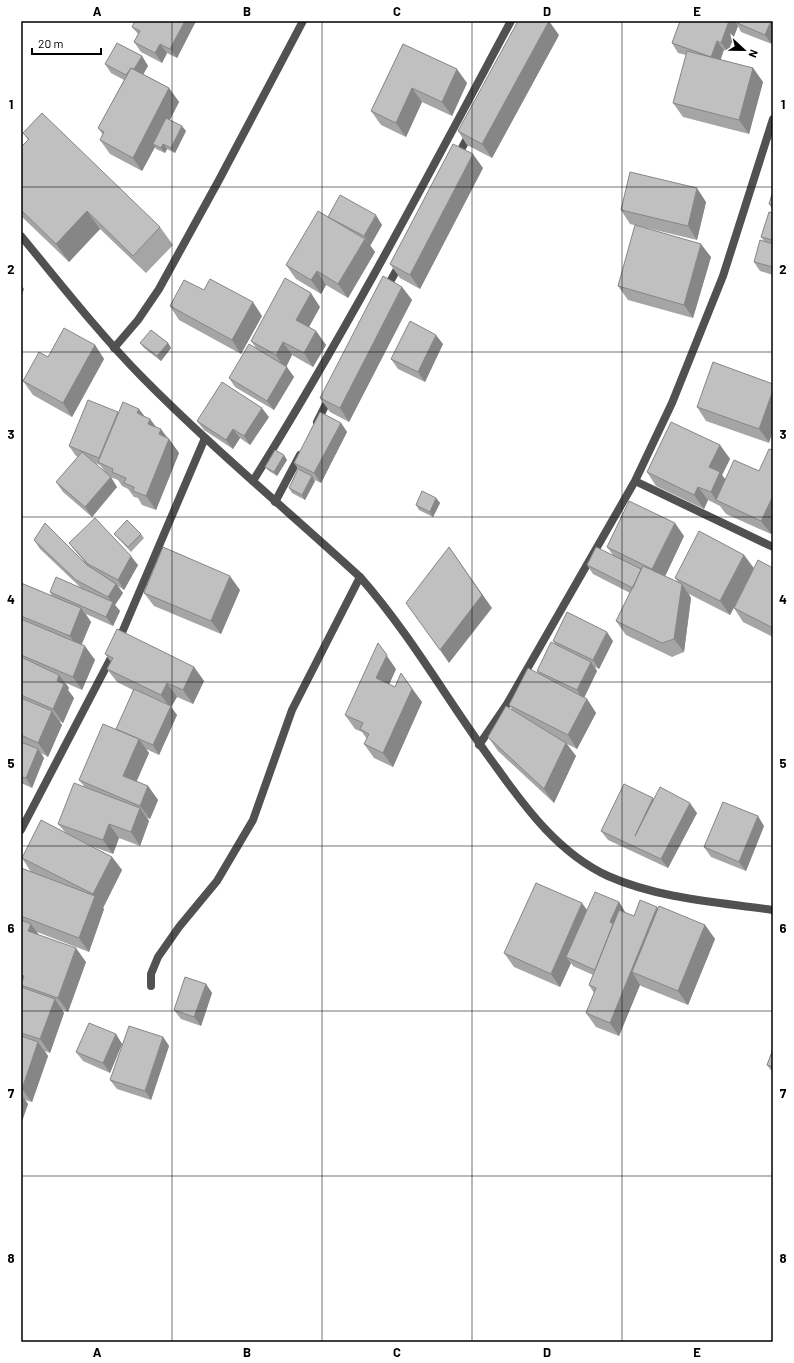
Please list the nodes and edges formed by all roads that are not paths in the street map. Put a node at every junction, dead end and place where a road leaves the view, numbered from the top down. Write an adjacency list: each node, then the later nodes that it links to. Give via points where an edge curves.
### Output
1 (303, 21): 9 (street, via 220,180 159,289 138,320)
2 (511, 21): 14 (street, via 397,235)
3 (773, 119): 15 (street, via 724,276 672,403)
4 (473, 126): 5 (street)
5 (454, 162)
6 (21, 236): 9 (street)
7 (406, 253): 8 (street)
8 (383, 295)
9 (114, 348): 12 (street)
10 (336, 386): 11 (street)
11 (314, 427)
12 (205, 438): 14 (street); 20 (street, via 111,658)
13 (304, 448): 16 (street)
14 (252, 481): 16 (street)
15 (635, 481): 17 (street); 19 (street, via 507,704)
16 (275, 502): 18 (street)
17 (773, 547)
18 (360, 577): 19 (street, via 397,622); 22 (street, via 292,710 253,820 217,881 158,957 151,974)
19 (479, 744): 21 (street, via 544,828 560,844 590,866 626,883 662,894)
20 (21, 830)
21 (773, 910)
22 (151, 986)

